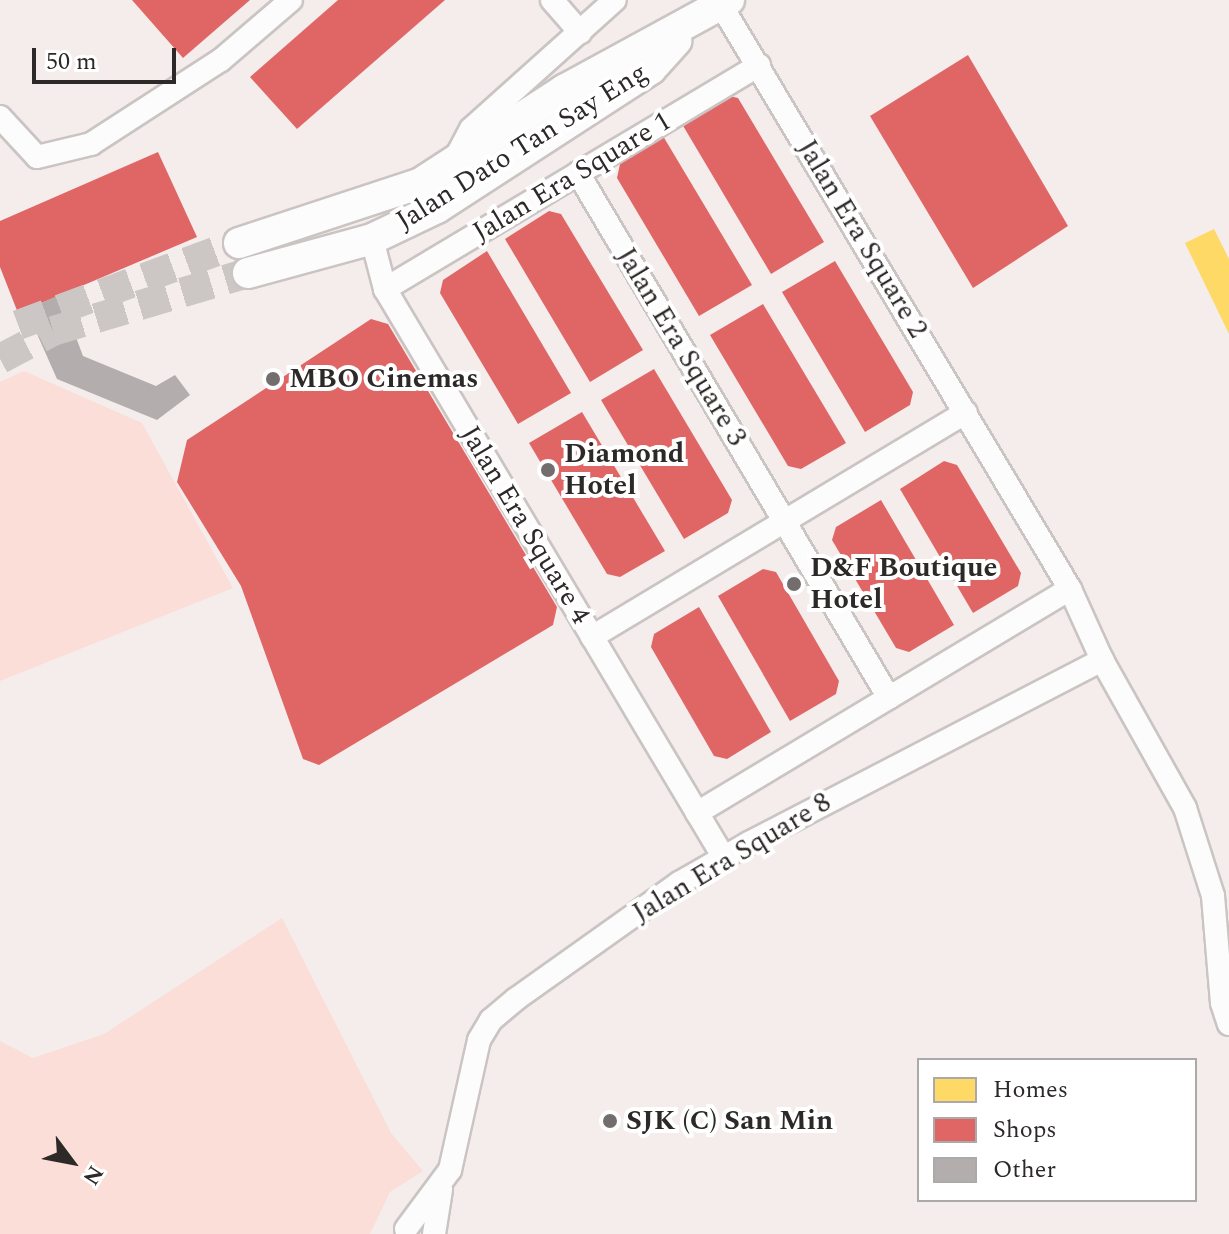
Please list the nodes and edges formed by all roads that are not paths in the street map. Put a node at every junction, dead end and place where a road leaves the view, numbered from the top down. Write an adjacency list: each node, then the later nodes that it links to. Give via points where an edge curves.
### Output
1 (291, 0): 8 (street, via 221,60 91,144 37,157)
2 (552, 0): 6 (street)
3 (615, 0): 6 (street)
4 (725, 3): 5 (street, Jalan Dato Tan Say Eng); 7 (street, Jalan Era Square 2)
5 (691, 25): 9 (street, Jalan Dato Tan Say Eng, via 564,90); 11 (street, Jalan Dato Tan Say Eng, via 651,69 437,208)
6 (580, 32): 9 (street, via 471,129)
7 (759, 65): 10 (street, Jalan Era Square 1); 15 (street, Jalan Era Square 2)
8 (0, 117)
9 (451, 167): 12 (street, Jalan Dato Tan Say Eng, via 361,207)
10 (578, 173): 14 (street, Jalan Era Square 1); 16 (street, Jalan Era Square 3)
11 (372, 239): 13 (street, Jalan Dato Tan Say Eng); 14 (street, Jalan Era Square 4)
12 (239, 243)
13 (248, 273)
14 (385, 289): 18 (street, Jalan Era Square 4)
15 (966, 412): 16 (street); 17 (street, Jalan Era Square 2)
16 (784, 521): 18 (street); 20 (street, Jalan Era Square 3)
17 (1070, 589): 19 (street, Jalan Era Square 2); 20 (street, Jalan Era Square 8)
18 (592, 637): 21 (street, Jalan Era Square 4)
19 (1102, 660): 22 (street, Jalan Era Square 8, via 922,749); 23 (street, Jalan Era Square 2, via 1198,840 1213,896 1222,1003)
20 (889, 698): 21 (street, Jalan Era Square 8)
21 (697, 813): 22 (street, Jalan Era Square 4)
22 (724, 858): 24 (street, Jalan Era Square 8, via 679,883 491,1020 479,1040 457,1148)
23 (1229, 1024)
24 (441, 1188): 25 (street, Jalan Era Square 8); 26 (street, Jalan Era Square 8)
25 (403, 1232): 26 (street, Jalan Era Square 8, via 419,1228)
26 (431, 1234)

